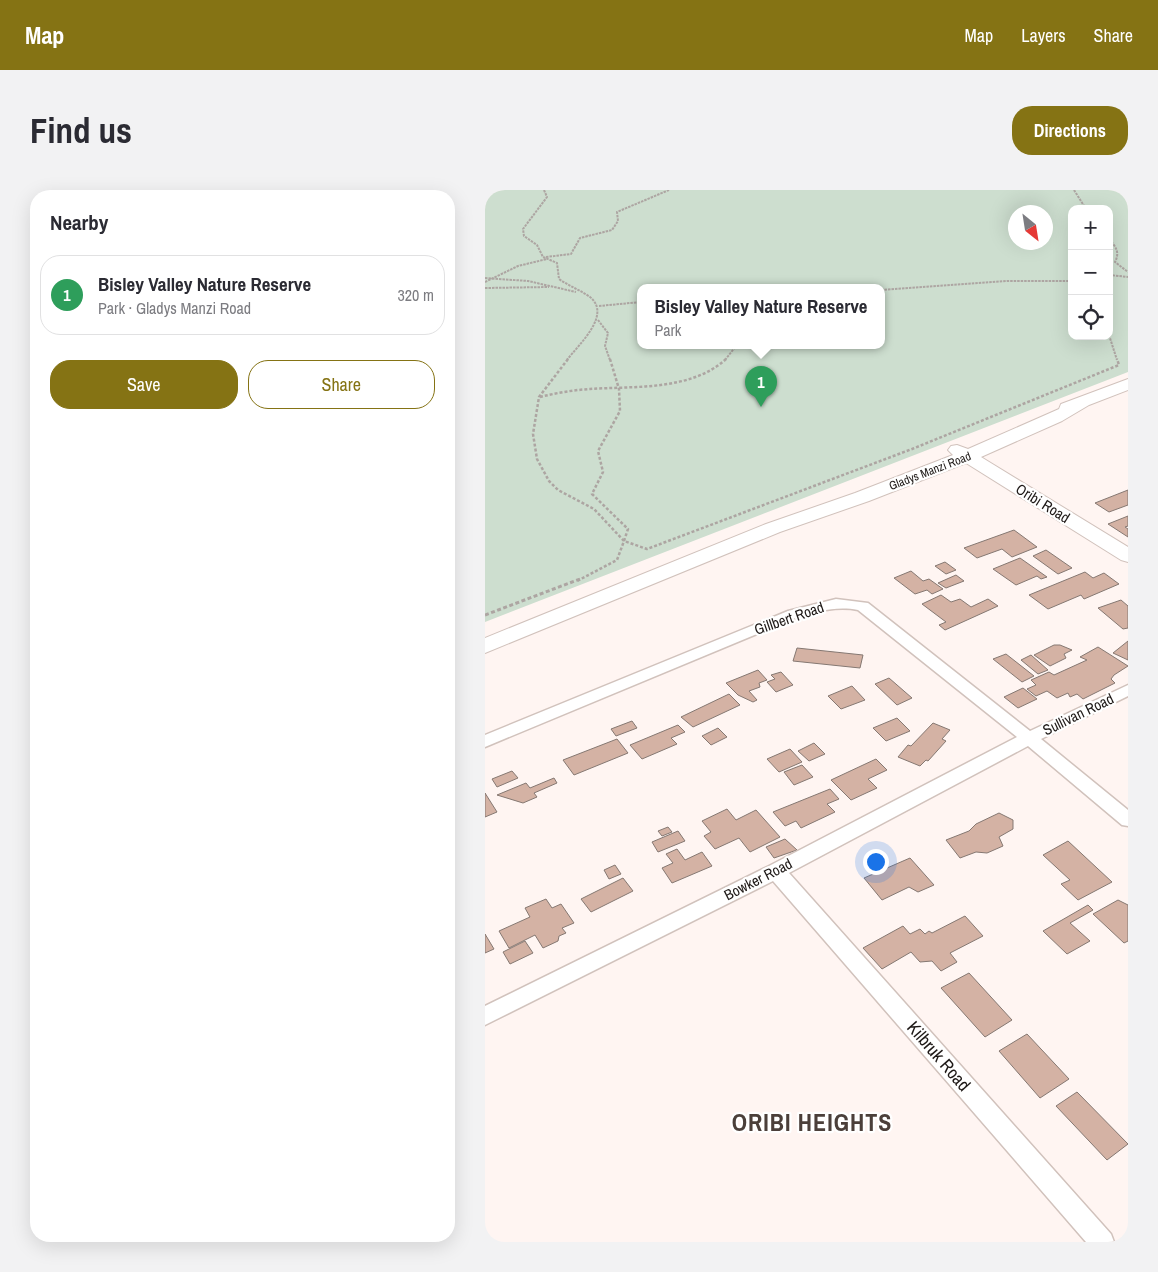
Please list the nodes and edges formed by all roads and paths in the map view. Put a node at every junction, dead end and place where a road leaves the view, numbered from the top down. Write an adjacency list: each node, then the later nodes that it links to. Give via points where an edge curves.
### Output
1 (544, 190): 6 (path, via 547,197 523,229 524,236 537,246)
2 (669, 190): 6 (path, via 617,212 615,228 610,232 581,237 571,254)
3 (1074, 190): 4 (path)
4 (1083, 205)
5 (1113, 243): 8 (path, via 1118,256 1115,262)
6 (543, 257): 7 (path)
7 (548, 259): 12 (path, via 517,266); 17 (path, via 557,263 559,279)
8 (1128, 272)
9 (1113, 275): 10 (path)
10 (1128, 276)
11 (485, 280): 12 (path)
12 (491, 280): 14 (path, via 520,280)
13 (1068, 281): 16 (path, via 1007,281)
14 (554, 287): 15 (path, via 502,285); 17 (path)
15 (485, 288)
16 (885, 290)
17 (579, 292): 19 (path)
18 (637, 302): 19 (path)
19 (599, 306): 20 (path)
20 (598, 320): 24 (path, via 608,333 605,346); 25 (path)
21 (1111, 340): 27 (path, via 1119,365 912,449 647,549)
22 (733, 349): 24 (path, via 720,364 702,374 647,387)
23 (1128, 384): 26 (main road, Gladys Manzi Road, via 1056,417)
24 (619, 389): 25 (path, via 569,391); 27 (path, via 620,411 598,451 603,472 592,494 628,529)
25 (539, 397): 27 (path, via 534,412 533,452 545,476 557,490 583,501 597,512)
26 (963, 453): 28 (main road, Oribi Road); 30 (main road, Gladys Manzi Road)
27 (623, 542): 29 (path, via 617,560 603,569)
28 (1128, 556)
29 (485, 615)
30 (485, 646)
31 (1128, 690): 32 (street, Sullivan Road)
32 (1029, 738): 33 (street, Gillbert Road, via 863,606 837,603 793,614); 34 (street, Gillbert Road); 35 (street, Bowker Road)
33 (485, 740)
34 (1128, 820)
35 (776, 871): 36 (street, Bowker Road); 37 (street, Kilbruk Road)
36 (485, 1016)
37 (1103, 1242)

